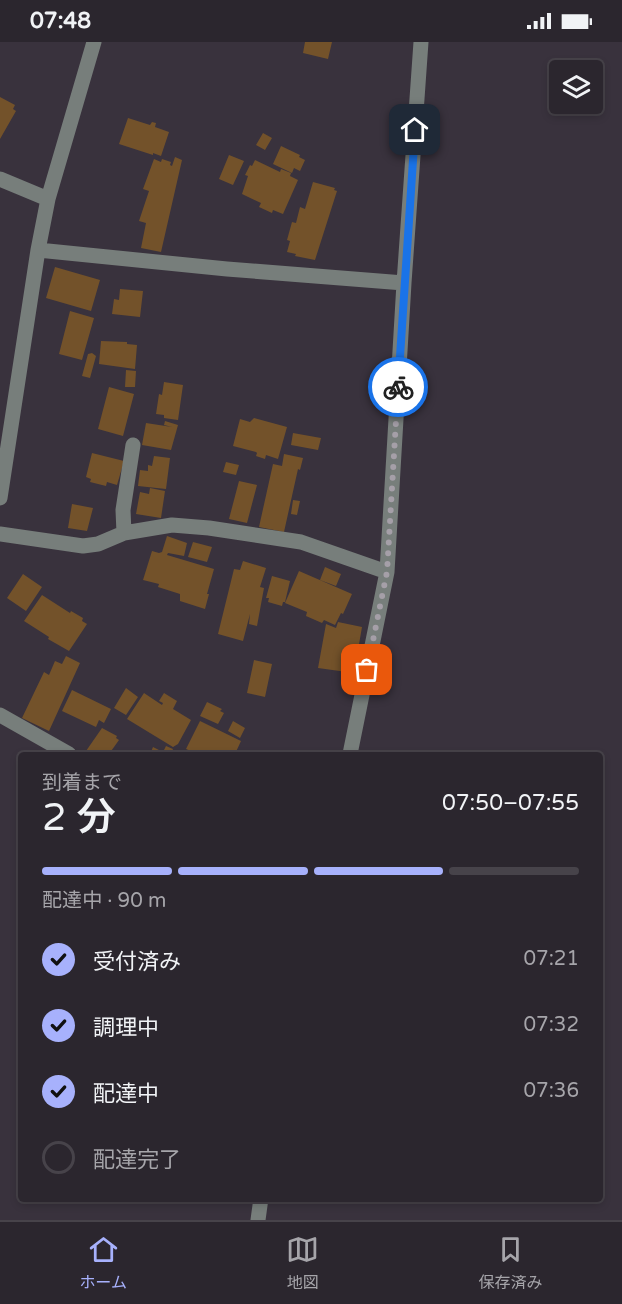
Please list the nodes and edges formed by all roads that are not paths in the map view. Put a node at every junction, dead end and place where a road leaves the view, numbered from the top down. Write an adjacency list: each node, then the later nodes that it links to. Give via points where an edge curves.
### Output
1 (94, 42): 4 (street)
2 (421, 42): 6 (street)
3 (0, 179): 4 (street)
4 (48, 199): 5 (street)
5 (38, 250): 6 (street); 8 (street)
6 (404, 283): 11 (street)
7 (133, 446): 9 (street, via 123,510)
8 (0, 498)
9 (124, 532): 10 (street, via 83,546); 11 (street, via 172,525 243,533 301,542)
10 (0, 534)
11 (387, 572): 14 (street)
12 (0, 715): 13 (street)
13 (65, 752)
14 (350, 752)
15 (260, 1202): 16 (street)
16 (258, 1220)

